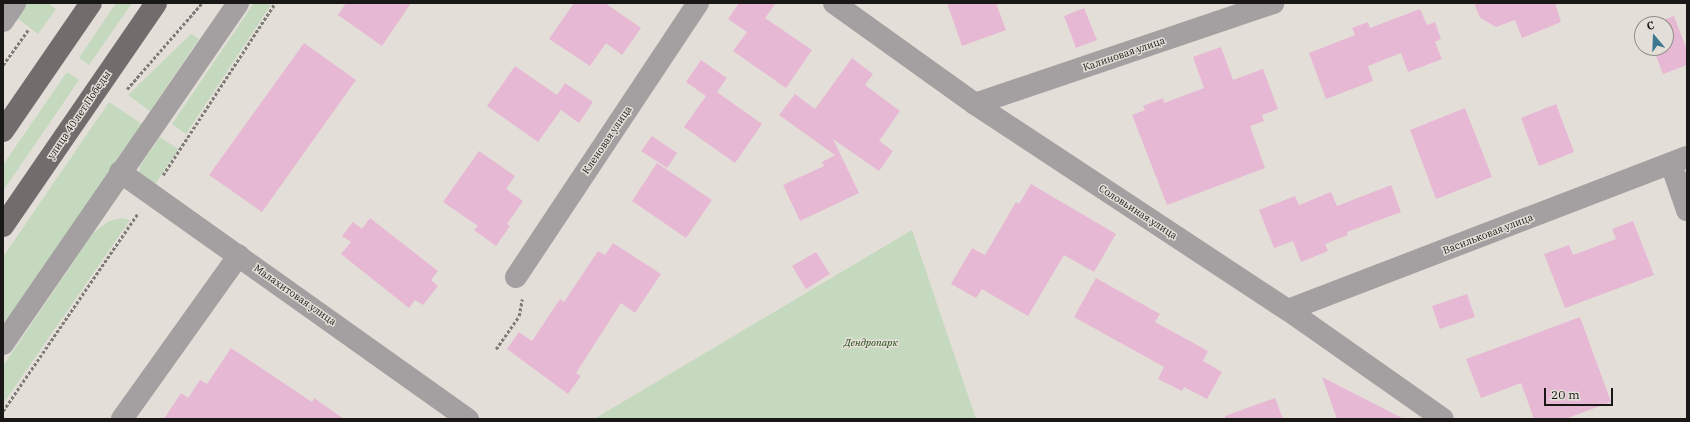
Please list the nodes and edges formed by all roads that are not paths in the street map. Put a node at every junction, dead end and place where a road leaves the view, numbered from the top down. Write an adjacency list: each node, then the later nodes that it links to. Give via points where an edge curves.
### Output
1 (15, 3): 8 (street)
2 (91, 3): 10 (main road)
3 (156, 3): 14 (main road, улица 40 лет Победы)
4 (238, 3): 12 (street)
5 (698, 3): 16 (street, Кленовая улица)
6 (834, 3): 9 (street, Соловьиная улица)
7 (1273, 3): 9 (street, Калиновая улица)
8 (3, 21)
9 (975, 104): 17 (street, Соловьиная улица)
10 (3, 131)
11 (1679, 160): 13 (street); 17 (street, Васильковая улица)
12 (120, 172): 15 (street, Малахитовая улица); 18 (street)
13 (1687, 210)
14 (3, 226)
15 (239, 255): 19 (street); 20 (street, Малахитовая улица)
16 (516, 277)
17 (1288, 310): 21 (street, Соловьиная улица)
18 (3, 344)
19 (122, 419)
20 (468, 419)
21 (1443, 419)

